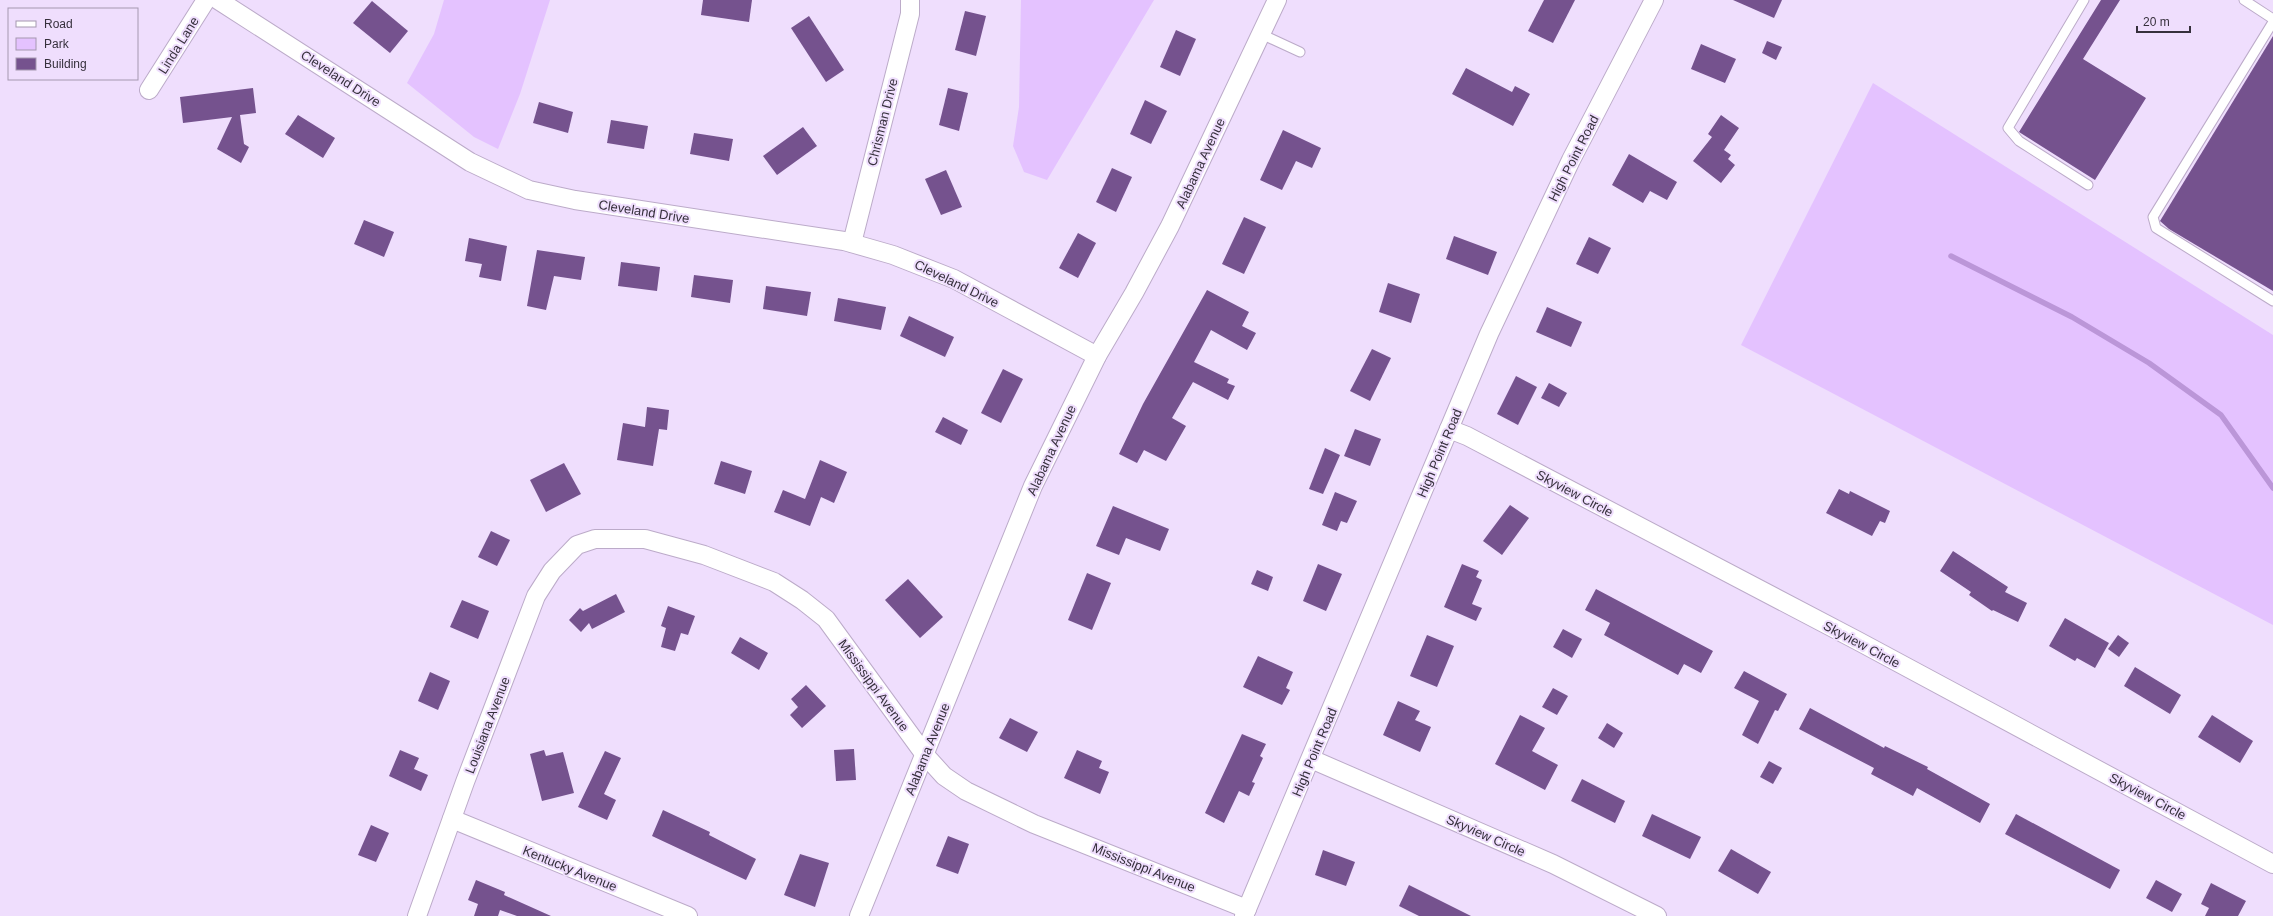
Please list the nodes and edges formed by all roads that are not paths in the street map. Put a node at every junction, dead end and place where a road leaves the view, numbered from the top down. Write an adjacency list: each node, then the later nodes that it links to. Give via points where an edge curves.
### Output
1 (206, 0): 11 (street, Linda Lane)
2 (218, 0): 13 (street, Cleveland Drive, via 470,162 529,190 575,200)
3 (910, 0): 13 (street, Chrisman Drive, via 910,14)
4 (1277, 0): 9 (street, Alabama Avenue)
5 (1654, 0): 16 (street, High Point Road, via 1528,248)
6 (2084, 0): 12 (lane, via 2008,128 2019,141)
7 (2244, 0): 8 (lane)
8 (2273, 21): 14 (lane, via 2153,217 2156,228)
9 (1261, 34): 10 (lane); 15 (street, Alabama Avenue, via 1170,226)
10 (1300, 52)
11 (149, 90)
12 (2088, 185)
13 (852, 243): 15 (street, Cleveland Drive, via 893,254 954,279)
14 (2273, 301)
15 (1096, 356): 18 (street, Alabama Avenue, via 1033,486)
16 (1449, 429): 19 (street, High Point Road); 21 (street, Skyview Circle, via 1467,436 1845,634)
17 (577, 545): 18 (street, Mississippi Avenue, via 596,539 645,539 704,555 774,582 826,619); 20 (street, Louisiana Avenue, via 552,571 536,596)
18 (925, 755): 22 (street, Mississippi Avenue, via 944,776 966,791 1034,824); 25 (street, Alabama Avenue)
19 (1311, 759): 22 (street, High Point Road); 26 (street, Skyview Circle, via 1548,862)
20 (452, 820): 23 (street, Louisiana Avenue); 24 (street, Kentucky Avenue)
21 (2273, 864)
22 (1246, 912)
23 (417, 916)
24 (688, 916)
25 (859, 916)
26 (1657, 916)

